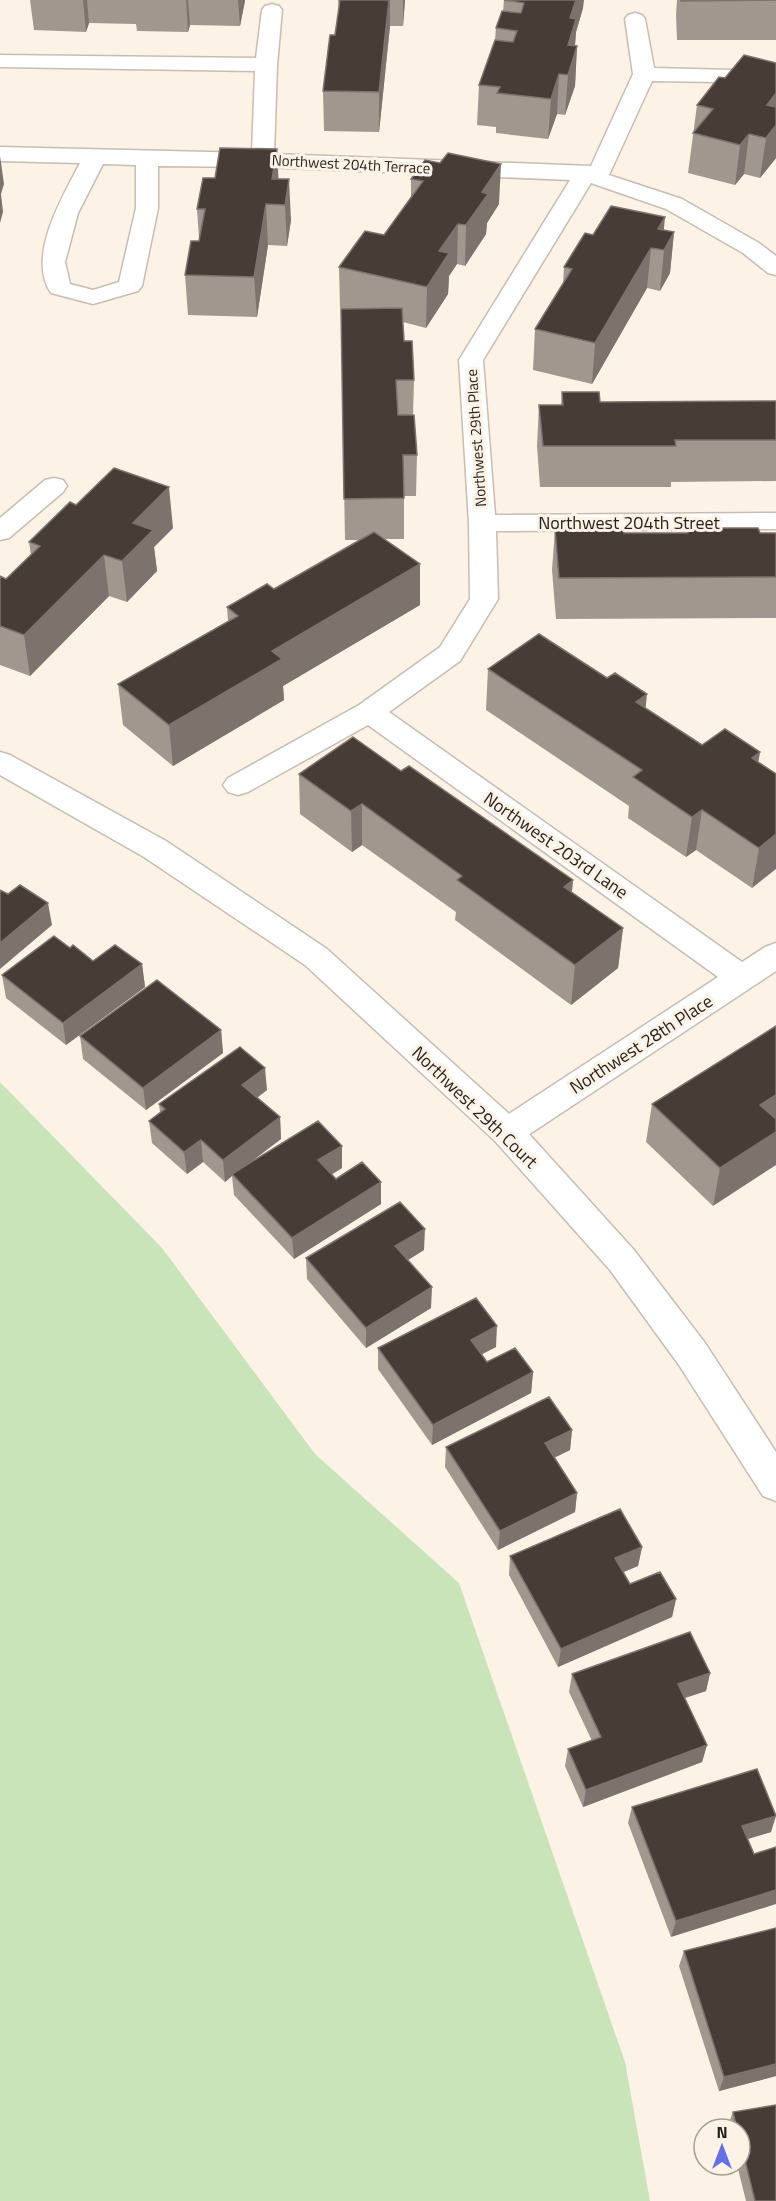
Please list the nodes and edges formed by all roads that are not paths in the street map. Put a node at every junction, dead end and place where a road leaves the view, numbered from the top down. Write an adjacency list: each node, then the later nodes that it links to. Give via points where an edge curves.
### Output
1 (272, 10): 4 (street, Northwest 204th Terrace)
2 (635, 19): 5 (street)
3 (0, 61): 4 (street)
4 (266, 65): 10 (street, Northwest 204th Terrace)
5 (644, 74): 6 (street); 11 (street, Northwest 29th Place, via 600,172)
6 (776, 77)
7 (0, 154): 8 (street, Northwest 204th Terrace)
8 (95, 157): 9 (street, Northwest 204th Terrace); 9 (street, via 66,213 53,262 59,288 93,297 130,286 147,208)
9 (147, 159): 10 (street, Northwest 204th Terrace)
10 (263, 160): 11 (street, Northwest 204th Terrace)
11 (585, 174): 12 (street, Northwest 204th Terrace, via 674,204 751,248); 15 (street, Northwest 29th Place, via 471,360)
12 (776, 268)
13 (54, 486): 16 (street)
14 (776, 521): 15 (street, Northwest 204th Street)
15 (482, 523): 17 (street, Northwest 29th Place, via 484,599 450,654)
16 (0, 532)
17 (369, 712): 19 (street, Northwest 29th Place); 21 (street, Northwest 203rd Lane)
18 (0, 762): 22 (street, Northwest 29th Court, via 155,849 316,957)
19 (238, 785)
20 (776, 955): 21 (street, Northwest 28th Place)
21 (742, 978): 22 (street, Northwest 28th Place)
22 (507, 1132): 23 (street, Northwest 29th Court, via 622,1260 692,1354)
23 (776, 1484)

